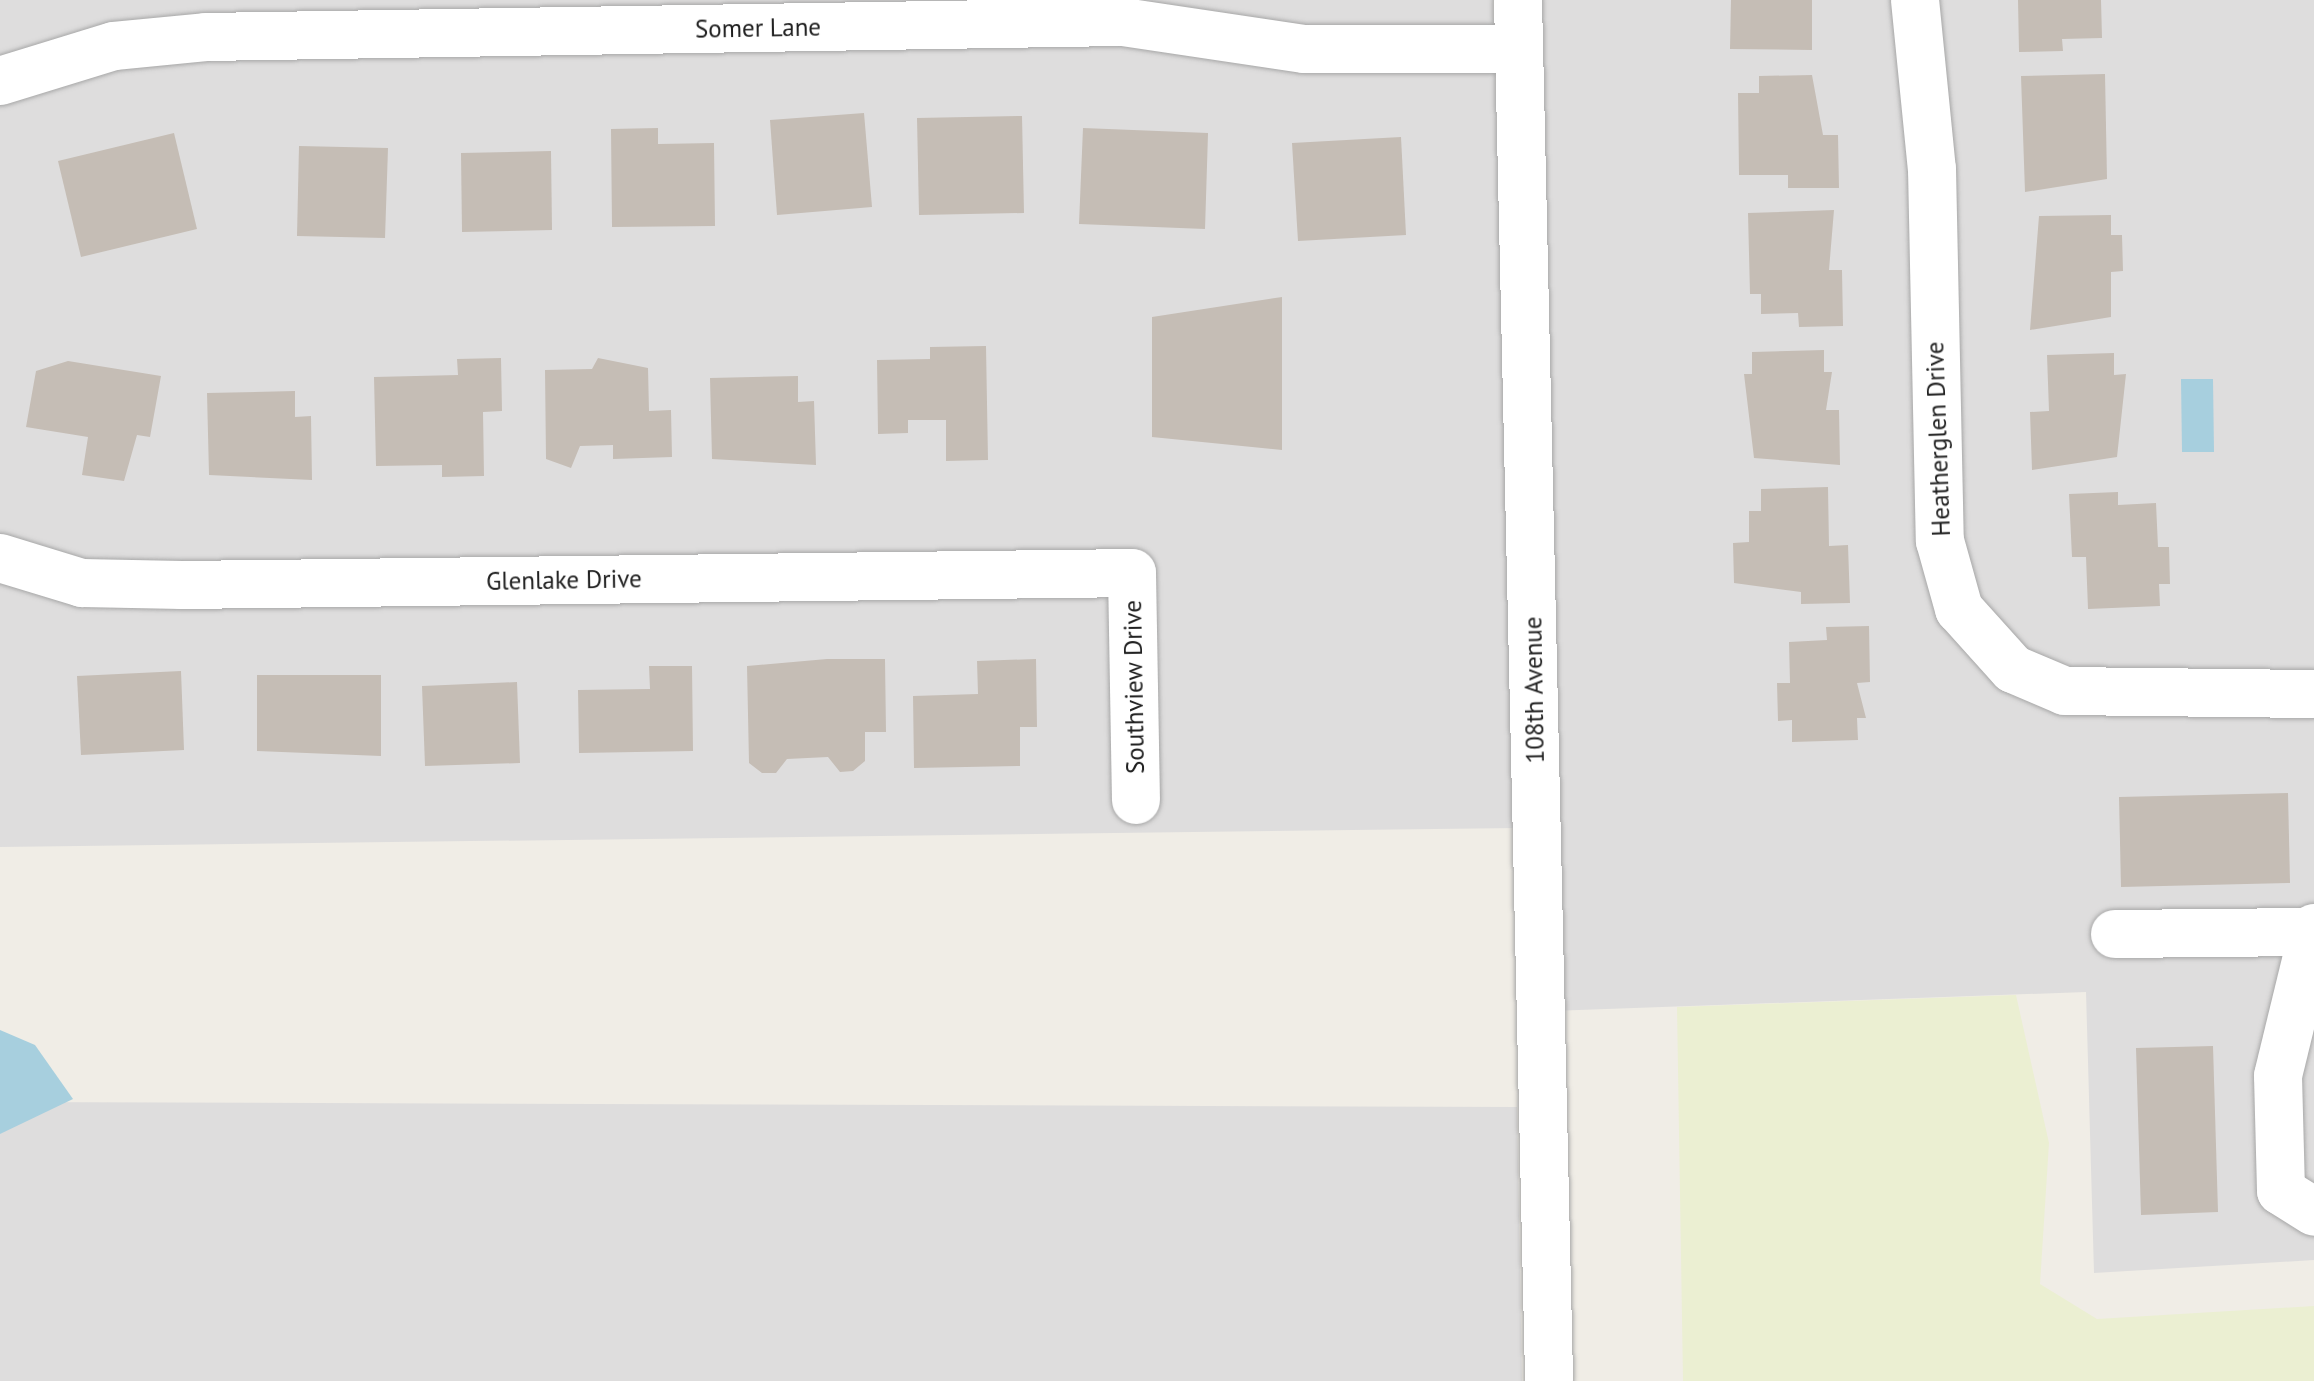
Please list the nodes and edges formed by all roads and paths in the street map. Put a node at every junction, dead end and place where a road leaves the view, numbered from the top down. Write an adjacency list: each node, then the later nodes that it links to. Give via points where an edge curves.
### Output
1 (1518, 0): 3 (street, 108th Avenue)
2 (1915, 0): 7 (street, Heatherglen Drive, via 1932,169 1940,541 1959,609 2013,669 2065,691)
3 (1519, 49): 4 (street, Somer Lane, via 1304,49 1123,22 206,37 114,46); 12 (street, 108th Avenue)
4 (0, 80)
5 (0, 558): 6 (street, Glenlake Drive, via 82,583)
6 (1132, 573): 8 (street, Southview Drive)
7 (2314, 694)
8 (1136, 800)
9 (2314, 930): 10 (street); 11 (street, via 2278,1076 2281,1191)
10 (2115, 934)
11 (2314, 1212)
12 (1549, 1381)

